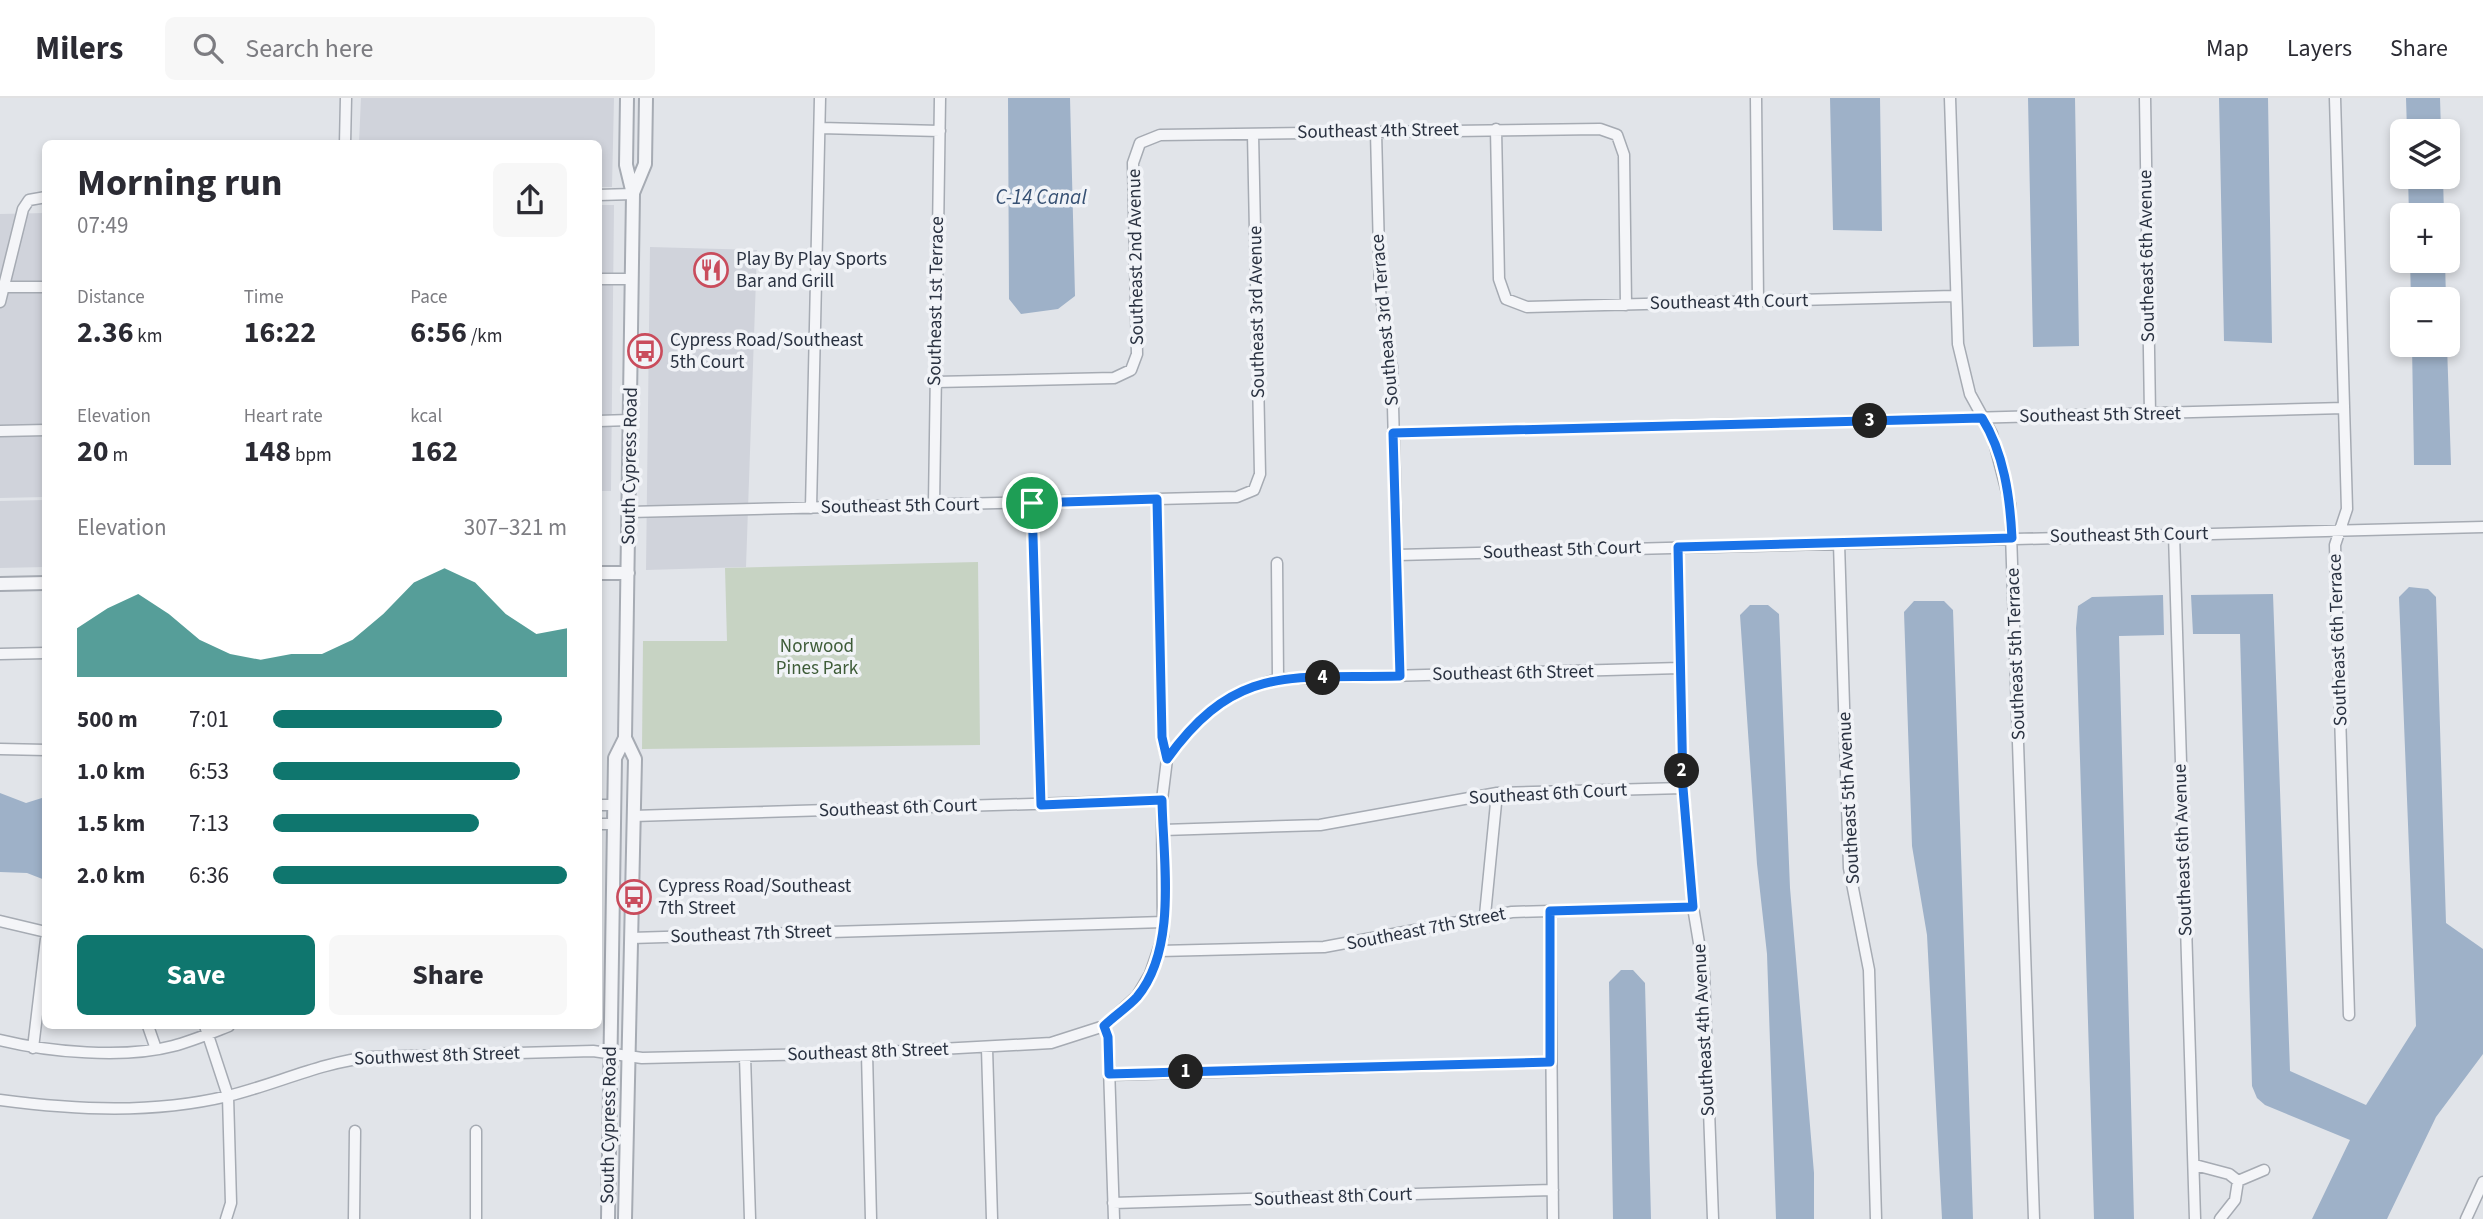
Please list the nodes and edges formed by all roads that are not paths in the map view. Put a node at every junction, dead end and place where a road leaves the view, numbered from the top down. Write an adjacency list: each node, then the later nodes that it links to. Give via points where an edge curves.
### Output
1 (346, 98): 15 (street)
2 (627, 98): 17 (street, South Cypress Road, via 626,165)
3 (646, 98): 17 (street, South Cypress Road, via 645,164)
4 (820, 98): 10 (street)
5 (940, 98): 12 (street, Southeast 1st Terrace)
6 (1756, 98): 25 (street)
7 (1950, 98): 24 (street, Southeast 5th Terrace)
8 (2144, 98): 30 (street, Southeast 6th Avenue)
9 (2335, 98): 29 (street, Southeast 6th Terrace)
10 (820, 128): 12 (street); 41 (street)
11 (1496, 130): 13 (street, Southeast 4th Street); 27 (street, Southeast 4th Court, via 1499,279 1506,299 1527,307); 27 (street, Southeast 4th Street, via 1597,128 1617,135 1624,155)
12 (940, 131): 28 (street, Southeast 1st Terrace)
13 (1376, 132): 14 (street, Southeast 4th Street); 36 (street, Southeast 3rd Terrace, via 1380,291 1390,337)
14 (1254, 134): 16 (street, Southeast 4th Street, via 1160,135); 37 (street, Southeast 3rd Avenue, via 1260,474)
15 (345, 140)
16 (1140, 143): 28 (street, Southeast 2nd Avenue, via 1133,163 1137,354 1131,370 1114,378)
17 (633, 194): 18 (street); 21 (street, South Cypress Road)
18 (602, 195)
19 (42, 198): 23 (street, via 29,200 23,209)
20 (602, 279): 21 (street)
21 (632, 279): 32 (street, South Cypress Road)
22 (42, 286): 23 (street)
23 (4, 287): 26 (street)
24 (1954, 296): 25 (street, Southeast 4th Court); 31 (street, Southeast 5th Terrace, via 1962,369)
25 (1758, 301): 27 (street, Southeast 4th Court)
26 (0, 302)
27 (1626, 304)
28 (935, 382): 40 (street, Southeast 1st Terrace)
29 (2344, 408): 30 (street, Southeast 5th Street); 44 (street, Southeast 6th Terrace, via 2347,509)
30 (2150, 414): 31 (street, Southeast 5th Street)
31 (1982, 418): 36 (street, Southeast 5th Street); 46 (street, Southeast 5th Terrace, via 1992,434 2007,484)
32 (630, 420): 33 (street); 42 (street, South Cypress Road)
33 (602, 421)
34 (42, 430): 35 (street)
35 (0, 431)
36 (1393, 433): 49 (street, Southeast 3rd Terrace)
37 (1254, 490): 38 (street, Southeast 5th Court, via 1237,496)
38 (1157, 499): 39 (street, Southeast 5th Court); 63 (street, via 1162,737)
39 (1032, 503): 40 (street, Southeast 5th Court); 69 (street)
40 (934, 505): 41 (street, Southeast 5th Court)
41 (811, 508): 42 (street, Southeast 5th Court)
42 (629, 512): 52 (street, South Cypress Road)
43 (2483, 527): 44 (street, Southeast 5th Court)
44 (2340, 530): 45 (street, Southeast 5th Court); 83 (street, Southeast 6th Terrace, via 2335,544)
45 (2174, 534): 46 (street, Southeast 5th Court); 101 (street, Southeast 6th Avenue)
46 (2012, 538): 47 (street, Southeast 5th Court); 119 (street, Southeast 5th Terrace)
47 (1839, 543): 48 (street, Southeast 5th Court); 118 (street, Southeast 5th Avenue, via 1849,868 1869,970)
48 (1678, 547): 49 (street, Southeast 5th Court); 57 (street, Southeast 4th Avenue)
49 (1397, 555): 58 (street, Southeast 3rd Terrace)
50 (1277, 563): 59 (street)
51 (602, 573): 52 (street)
52 (628, 573): 60 (street, South Cypress Road)
53 (42, 583): 54 (street)
54 (0, 584)
55 (42, 653): 56 (street)
56 (0, 654)
57 (1680, 668): 58 (street, Southeast 6th Street); 64 (street, Southeast 4th Avenue)
58 (1400, 676): 59 (street, Southeast 6th Street)
59 (1278, 679): 63 (street, Southeast 6th Street, via 1225,698 1189,728)
60 (625, 738): 68 (street, South Cypress Road, via 615,758); 70 (street, South Cypress Road, via 635,759)
61 (0, 748): 62 (street)
62 (42, 750)
63 (1167, 759): 66 (street)
64 (1683, 788): 65 (street, Southeast 6th Court); 74 (street, Southeast 4th Avenue)
65 (1497, 793): 73 (street, Southeast 6th Court, via 1320,825); 76 (street)
66 (1162, 800): 69 (street, Southeast 6th Court); 73 (street)
67 (602, 804): 68 (street)
68 (615, 805): 72 (street, South Cypress Road)
69 (1041, 805): 70 (street, Southeast 6th Court)
70 (633, 816): 80 (street, South Cypress Road)
71 (602, 824): 72 (street)
72 (614, 824): 92 (street, South Cypress Road)
73 (1163, 830): 78 (street)
74 (1693, 907): 75 (street, Southeast 7th Street); 117 (street, Southeast 4th Avenue, via 1704,974)
75 (1550, 911): 76 (street, Southeast 7th Street); 95 (street)
76 (1485, 915): 81 (street, Southeast 7th Street, via 1324,947)
77 (0, 921): 79 (street)
78 (1164, 922): 80 (street, Southeast 7th Street); 81 (street)
79 (42, 931)
80 (631, 938): 93 (street, South Cypress Road)
81 (1159, 951): 84 (street, via 1137,996)
82 (42, 973): 88 (street)
83 (2349, 1016)
84 (1104, 1026): 89 (street, Southeast 8th Street, via 1051,1044); 96 (street)
85 (149, 1029): 90 (street)
86 (206, 1030): 90 (street); 97 (street)
87 (0, 1040): 88 (street)
88 (33, 1048): 90 (street, via 93,1052)
89 (987, 1048): 91 (street, Southeast 8th Street); 114 (street)
90 (156, 1049)
91 (867, 1053): 94 (street, Southeast 8th Street); 113 (street)
92 (611, 1054): 93 (street, Southwest 8th Street); 97 (street, Southwest 8th Street, via 338,1060); 110 (street, South Cypress Road)
93 (628, 1056): 94 (street, Southeast 8th Street); 111 (street, South Cypress Road)
94 (745, 1056): 112 (street)
95 (1550, 1062): 96 (street); 105 (street)
96 (1109, 1074): 106 (street)
97 (228, 1096): 98 (street, Southwest 8th Street, via 86,1110); 107 (street, via 231,1202)
98 (0, 1100)
99 (355, 1131): 108 (street)
100 (476, 1131): 109 (street)
101 (2195, 1165): 103 (street); 120 (street, Southeast 6th Avenue)
102 (2264, 1170): 103 (street)
103 (2238, 1181): 121 (street, via 2235,1200)
104 (2483, 1182): 122 (street)
105 (1553, 1190): 106 (street, Southeast 8th Court); 116 (street)
106 (1113, 1203): 115 (street)
107 (227, 1217)
108 (354, 1219)
109 (476, 1219)
110 (608, 1219)
111 (625, 1219)
112 (750, 1219)
113 (871, 1219)
114 (992, 1219)
115 (1114, 1219)
116 (1553, 1219)
117 (1713, 1219)
118 (1876, 1219)
119 (2034, 1219)
120 (2196, 1219)
121 (2220, 1219)
122 (2466, 1219)

